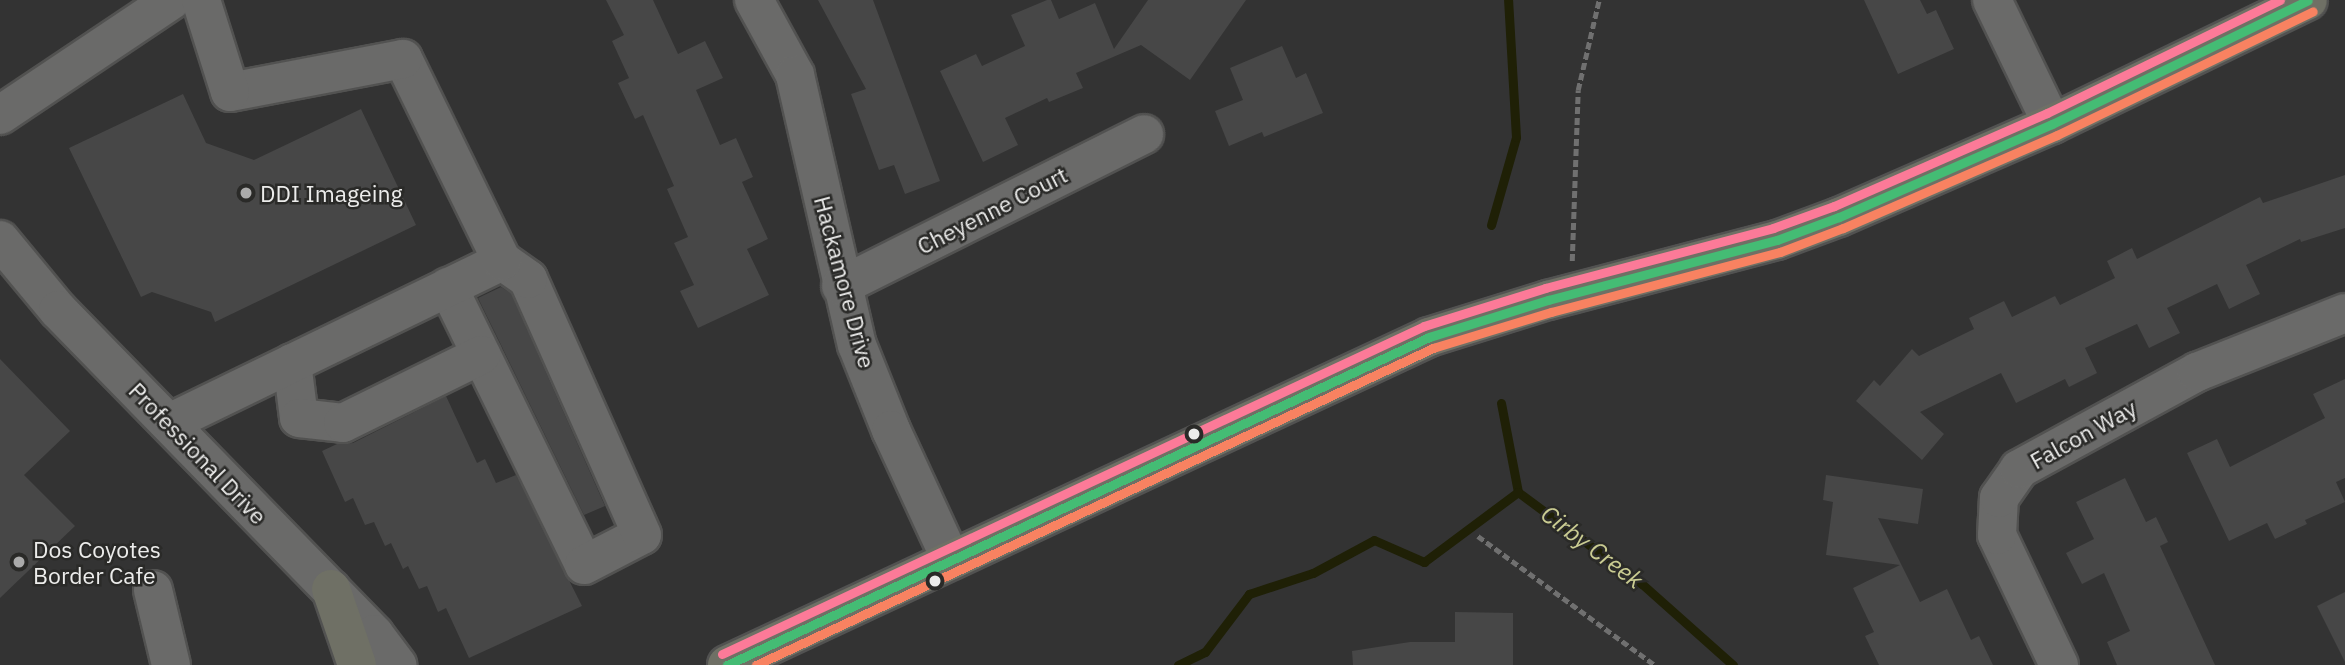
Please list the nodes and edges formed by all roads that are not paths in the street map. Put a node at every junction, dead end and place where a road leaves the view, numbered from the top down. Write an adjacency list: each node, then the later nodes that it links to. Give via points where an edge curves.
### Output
1 (172, 0): 6 (street)
2 (201, 0): 10 (street, via 230,92 403,59)
3 (754, 0): 11 (street, Hackamore Drive, via 795,75)
4 (1992, 0): 7 (street)
5 (2308, 0): 7 (main road)
6 (0, 115)
7 (2052, 124): 17 (main road, via 1789,236 1429,337)
8 (1144, 134): 11 (street, Cheyenne Court)
9 (0, 240): 16 (street, Professional Drive, via 58,310)
10 (502, 261): 12 (street); 14 (street, via 528,279 642,535 584,565)
11 (841, 286): 17 (street, Hackamore Drive, via 857,345 891,430)
12 (448, 287): 14 (street); 15 (street)
13 (2345, 313): 24 (street, Falcon Way, via 2197,372 2019,469 1999,498 1997,535)
14 (481, 355): 15 (street, via 343,423 299,418)
15 (292, 363): 16 (street)
16 (171, 422): 18 (street, Professional Drive)
17 (951, 561): 23 (main road)
18 (331, 589): 21 (main road); 22 (street, Professional Drive)
19 (153, 590): 20 (street)
20 (171, 665)
21 (357, 665)
22 (397, 665)
23 (727, 665)
24 (2059, 665)

